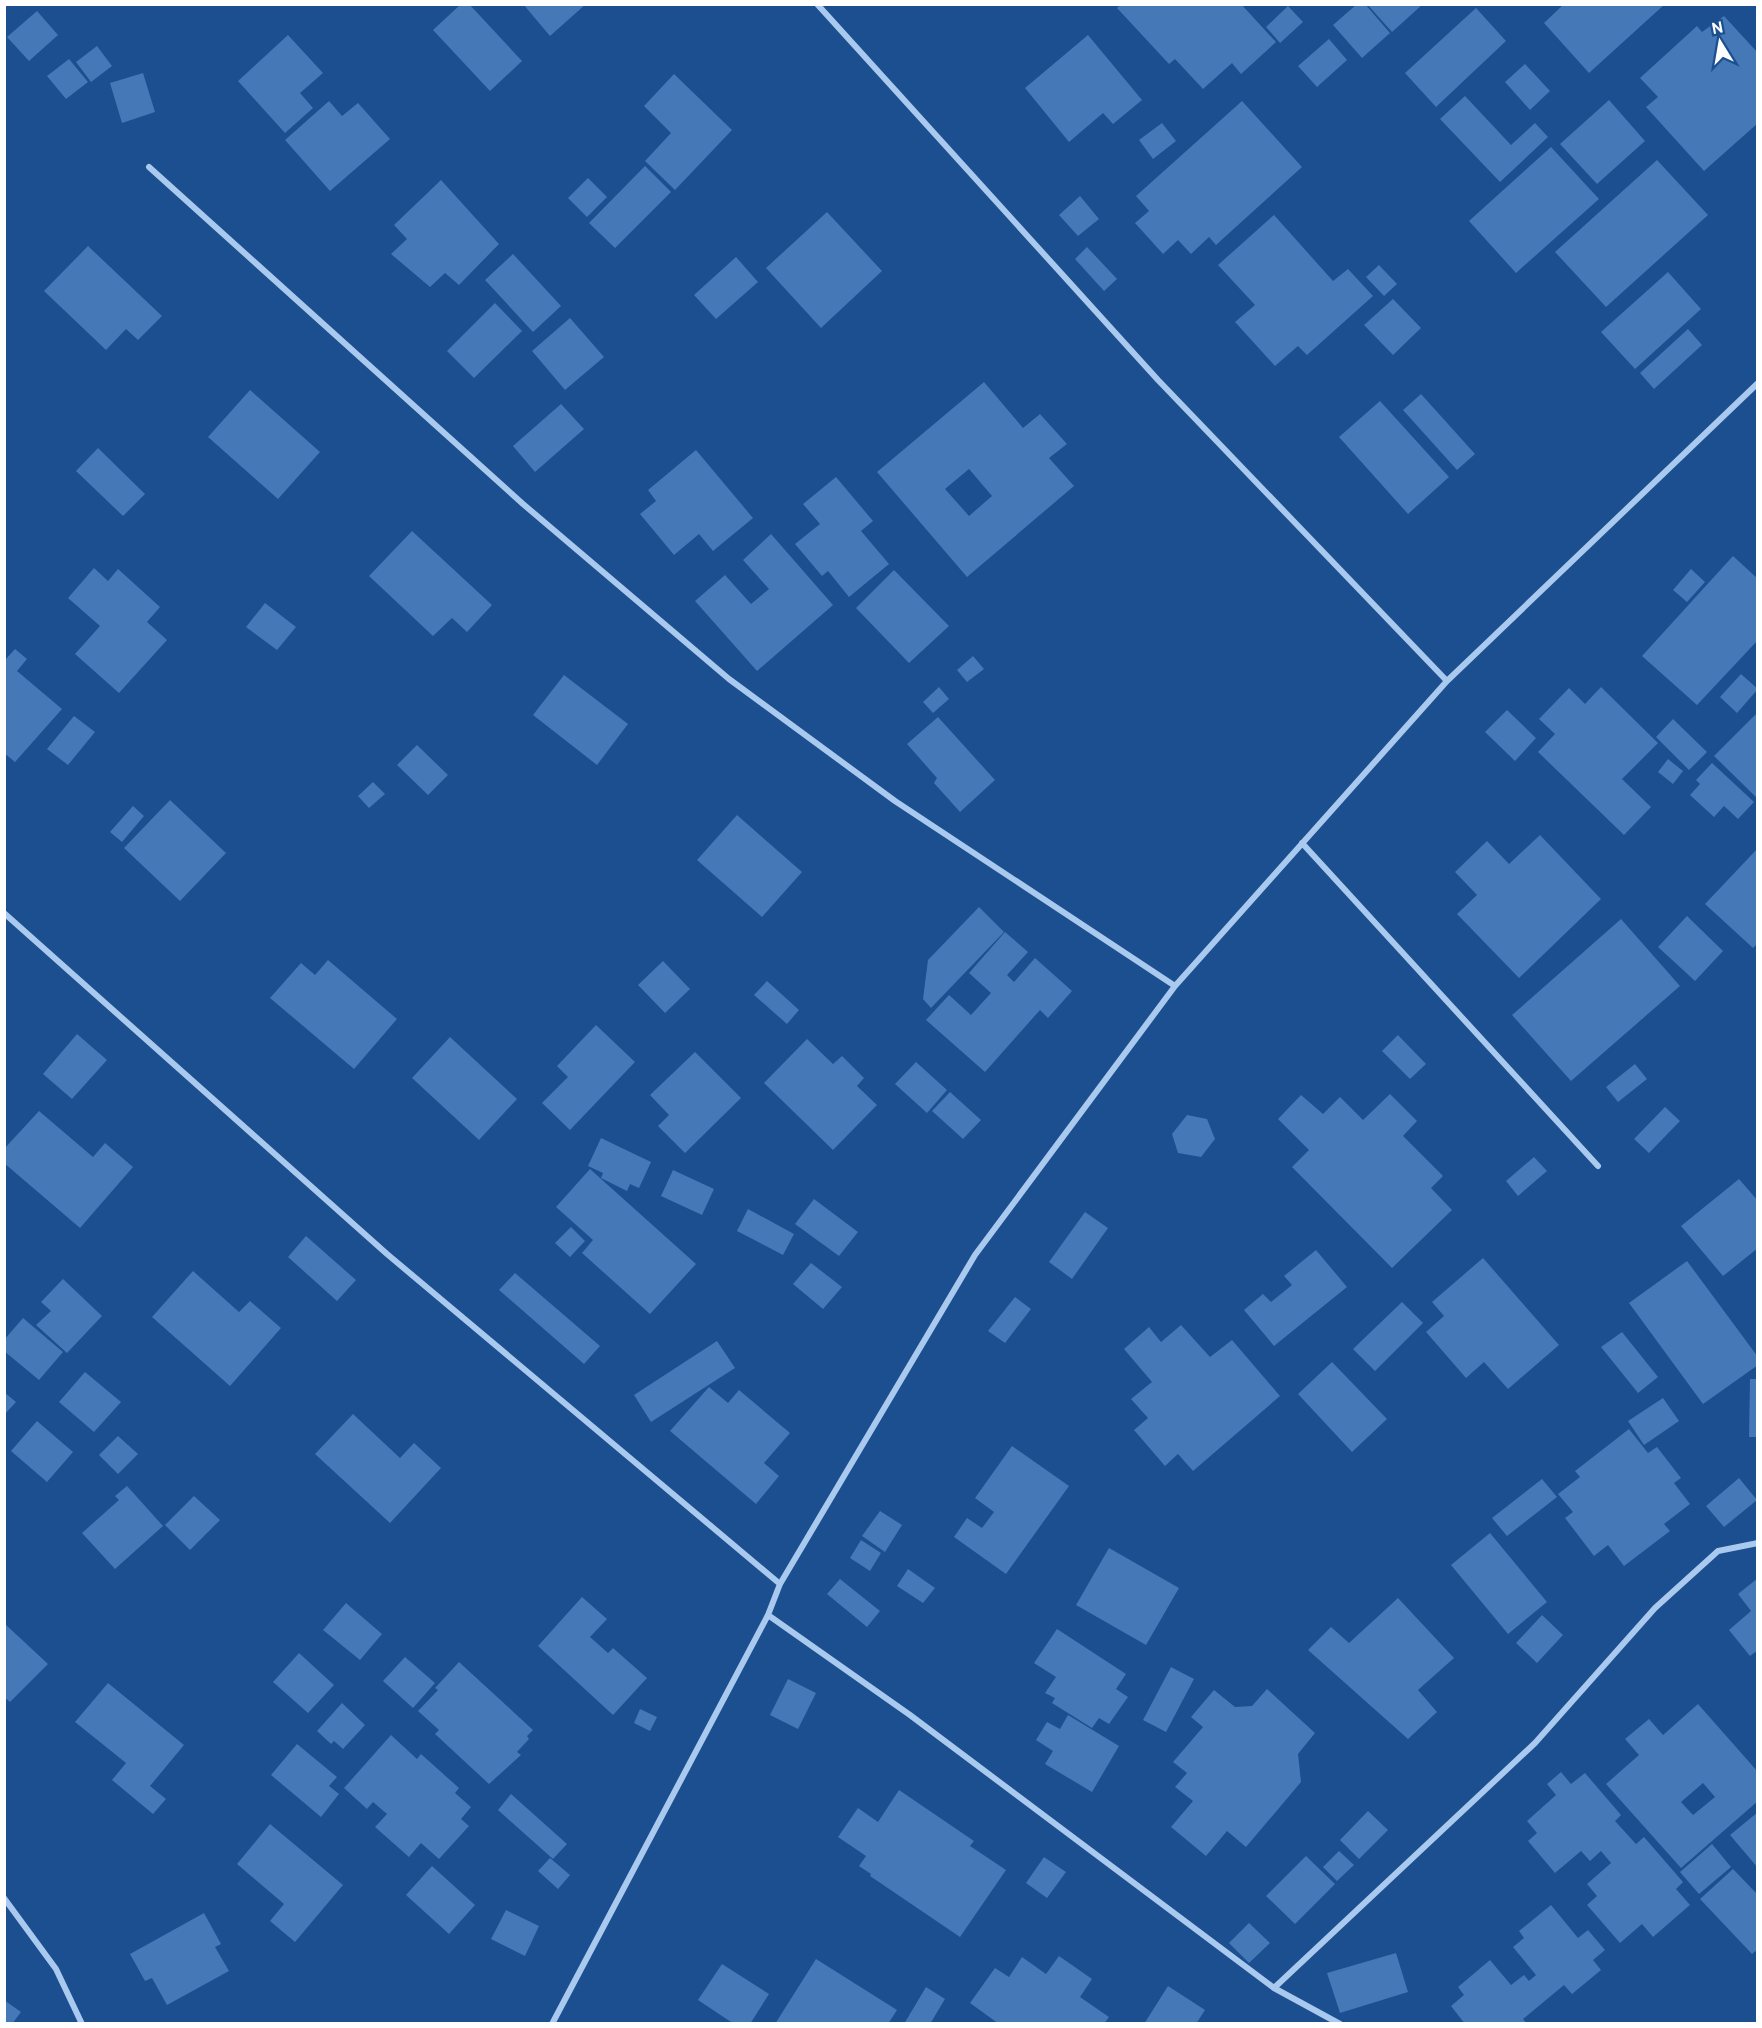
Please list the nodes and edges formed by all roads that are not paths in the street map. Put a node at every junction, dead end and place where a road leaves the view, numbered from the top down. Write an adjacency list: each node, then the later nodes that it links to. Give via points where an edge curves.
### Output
1 (817, 4): 4 (street, via 1158,380)
2 (149, 167): 7 (street, via 523,504 729,679 895,801)
3 (1758, 383): 4 (street)
4 (1448, 681): 5 (street)
5 (1302, 843): 7 (street); 8 (street)
6 (4, 913): 10 (street, via 387,1254)
7 (1175, 986): 10 (street, via 975,1255)
8 (1598, 1166)
9 (1758, 1543): 13 (street, via 1718,1551 1655,1608 1534,1743)
10 (780, 1584): 11 (street)
11 (768, 1615): 13 (street, via 910,1715); 15 (street)
12 (4, 1898): 14 (street, via 56,1969)
13 (1274, 1988): 16 (street)
14 (82, 2024)
15 (552, 2024)
16 (1340, 2024)

